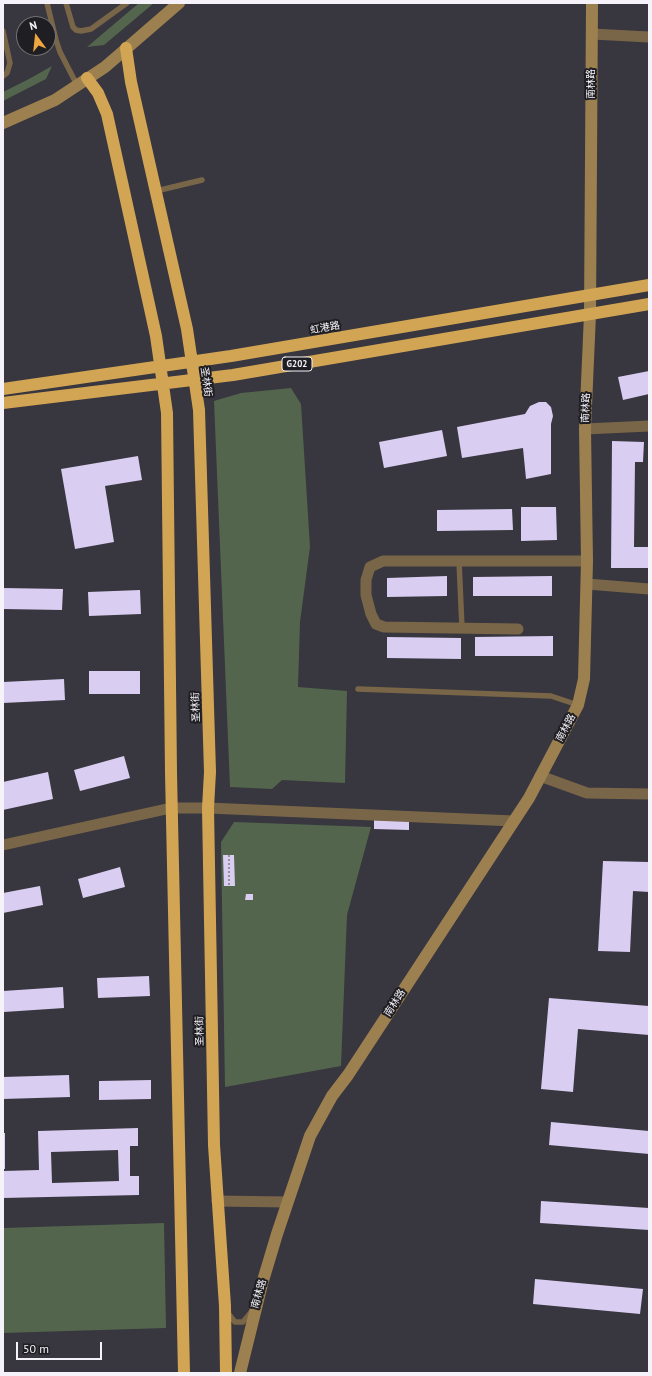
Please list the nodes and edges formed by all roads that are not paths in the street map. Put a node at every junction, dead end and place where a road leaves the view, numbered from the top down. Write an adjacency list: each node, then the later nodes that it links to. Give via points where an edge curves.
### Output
1 (47, 3): 11 (lane, via 60,52)
2 (66, 3): 3 (lane, via 73,27 81,31 91,29)
3 (127, 3)
4 (179, 3): 9 (street)
5 (592, 3): 7 (street, 南林路)
6 (3, 31): 10 (lane, via 10,63 7,73)
7 (592, 34): 8 (street); 16 (street, 南林路)
8 (649, 37)
9 (126, 48): 11 (street, via 105,67); 14 (highway, 圣林街, via 131,82)
10 (3, 76)
11 (82, 81): 12 (street, via 55,100); 20 (highway, via 98,93 107,114 156,336)
12 (3, 123)
13 (202, 180): 14 (lane)
14 (156, 191): 19 (highway, 圣林街, via 187,329)
15 (649, 285): 16 (highway, 虹港路 / G202)
16 (590, 295): 18 (street, 南林路); 19 (highway, 虹港路 / G202)
17 (649, 304): 18 (highway, G202)
18 (590, 314): 21 (highway, G202); 26 (street, 南林路)
19 (191, 362): 20 (highway, 虹港路 / G202); 21 (highway, 圣林街)
20 (160, 367): 22 (highway); 23 (highway, 虹港路 / G202)
21 (194, 380): 22 (highway, G202); 38 (highway, 圣林街, via 199,410 210,772)
22 (163, 384): 24 (highway, G202); 37 (highway, via 167,413)
23 (3, 388)
24 (3, 403)
25 (649, 426): 26 (street)
26 (585, 429): 28 (street, 南林路)
27 (459, 561): 28 (street); 31 (lane); 31 (street, via 383,561 370,567 366,580 366,595 376,624 384,627)
28 (587, 561): 29 (street, 南林路)
29 (587, 584): 30 (street); 34 (street, 南林路, via 584,679)
30 (649, 589)
31 (462, 628): 32 (street)
32 (518, 629)
33 (358, 689): 34 (lane, via 551,696)
34 (578, 705): 35 (street, 南林路)
35 (540, 776): 36 (street, via 587,793); 39 (street, 南林路)
36 (649, 794)
37 (171, 808): 38 (street); 40 (street); 45 (highway)
38 (208, 808): 39 (street); 41 (highway, 圣林街)
39 (514, 821): 42 (street, 南林路, via 332,1096 310,1136)
40 (3, 845)
41 (217, 1201): 42 (street); 43 (highway, 圣林街)
42 (287, 1202): 44 (street, 南林路)
43 (224, 1306): 44 (lane, via 235,1322 244,1322); 46 (highway, 圣林街)
44 (256, 1306): 47 (street, 南林路)
45 (184, 1373)
46 (226, 1373)
47 (240, 1373)

